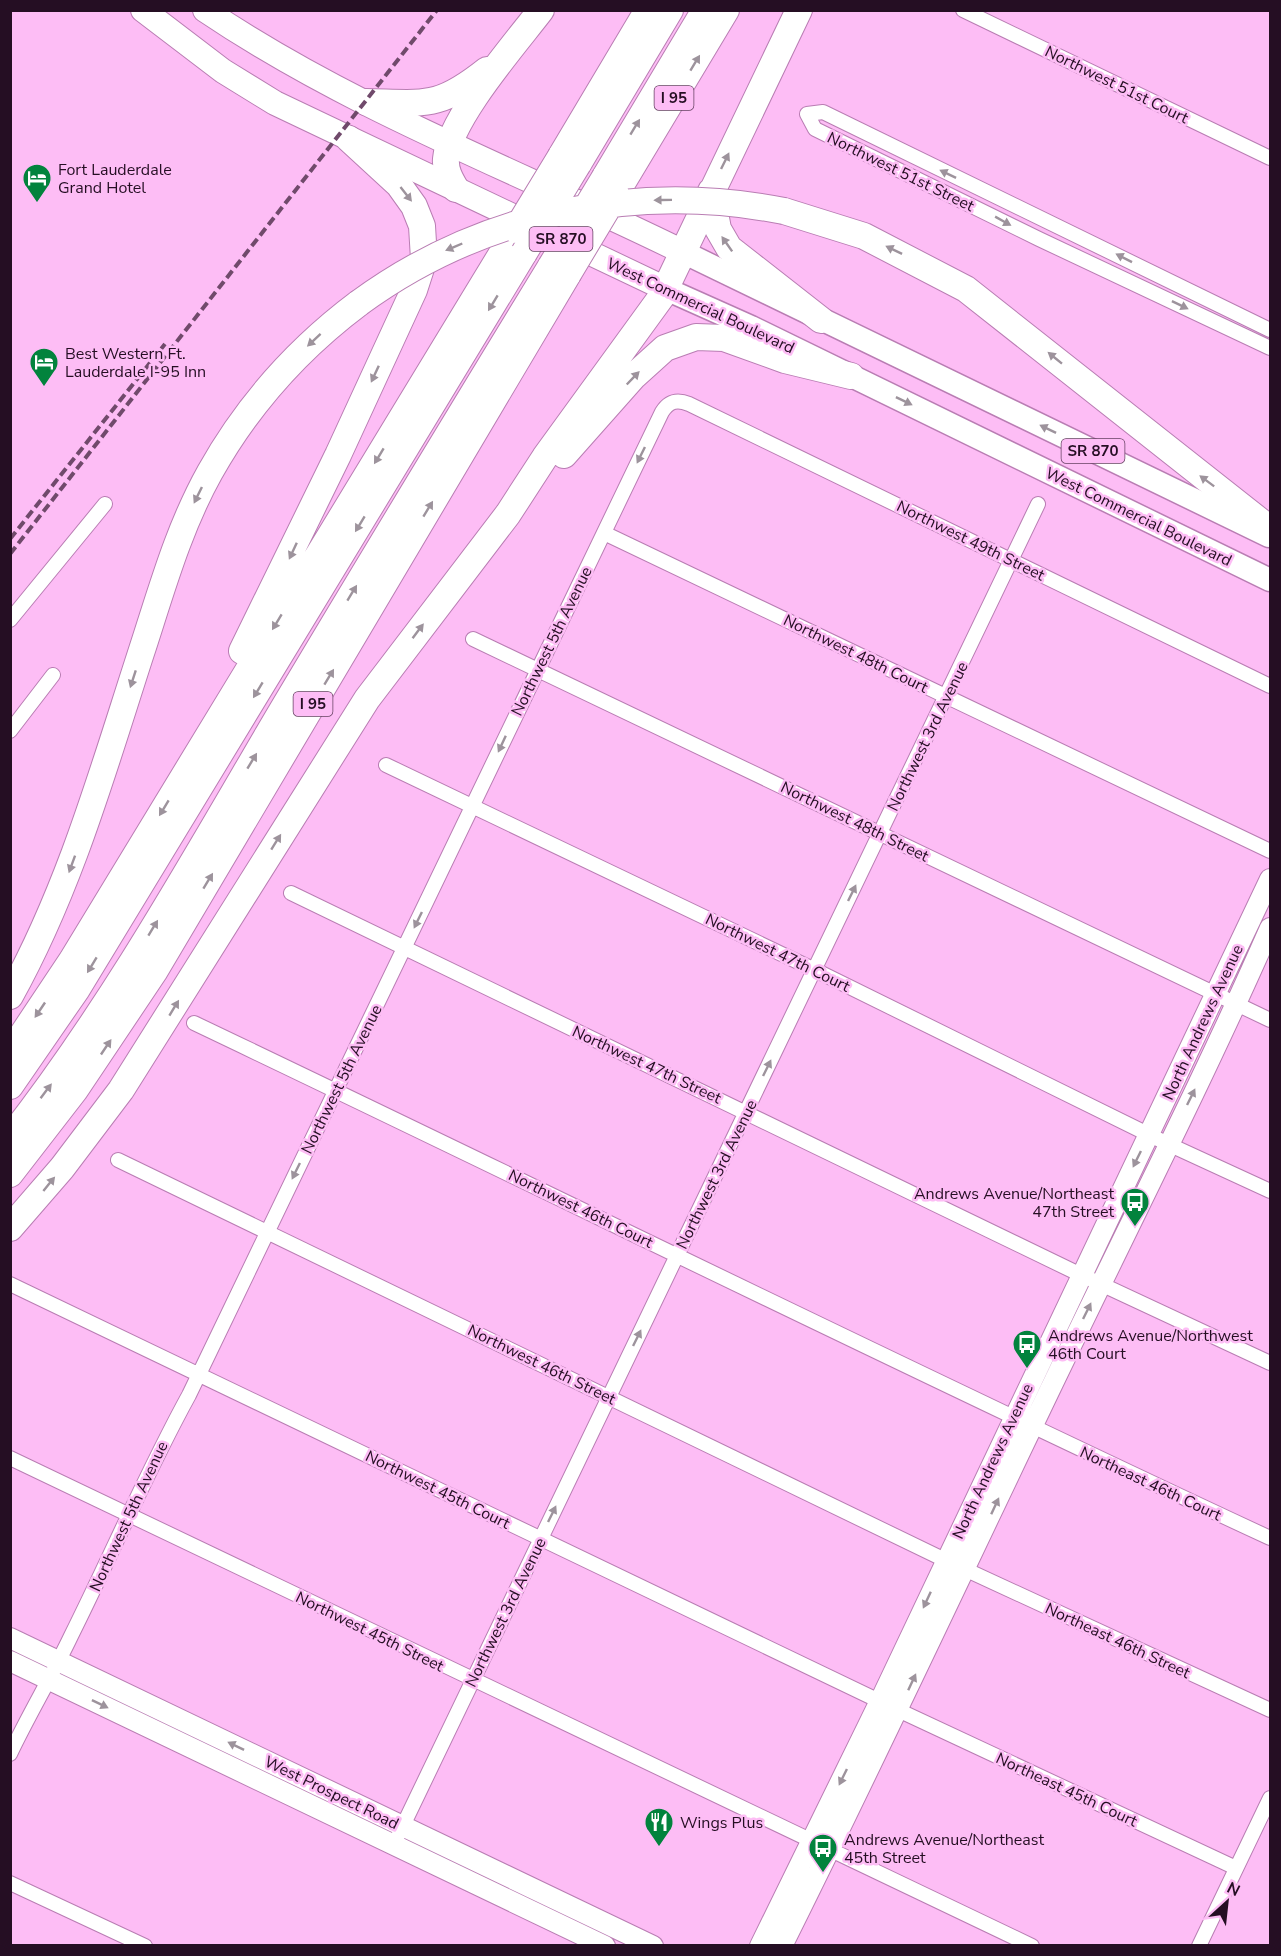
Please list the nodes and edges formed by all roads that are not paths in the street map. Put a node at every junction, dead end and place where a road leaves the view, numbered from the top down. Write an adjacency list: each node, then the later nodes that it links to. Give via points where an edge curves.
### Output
1 (143, 10): 12 (highway, West Commercial Boulevard / SR 870, via 240,82)
2 (205, 10): 11 (highway, SR 870, via 294,65)
3 (541, 10): 10 (highway)
4 (648, 10): 15 (highway)
5 (670, 10): 15 (highway)
6 (705, 10): 16 (highway, one-way to 6)
7 (726, 10): 16 (highway, I 95, one-way to 7)
8 (799, 10): 18 (highway, one-way to 8)
9 (963, 10): 14 (street, Northwest 51st Court)
10 (508, 53): 11 (highway, via 466,87 441,100); 13 (highway)
11 (366, 102): 13 (highway, SR 870)
12 (349, 139): 17 (highway, West Commercial Boulevard / SR 870); 45 (highway, one-way to 45, via 399,185 414,206 422,226 424,259 409,301)
13 (450, 142): 17 (highway, via 446,164); 22 (highway, SR 870)
14 (1270, 158)
15 (570, 160): 21 (highway, bridge)
16 (613, 181): 23 (highway, I 95, bridge)
17 (456, 189): 24 (highway, West Commercial Boulevard / SR 870)
18 (711, 191): 22 (highway); 25 (highway, one-way to 18, via 729,248 718,229)
19 (1048, 220): 20 (street); 20 (street, Northwest 51st Street, one-way to 20, via 823,112 807,114 815,129); 26 (street, Northwest 51st Street, one-way to 19)
20 (1039, 239): 27 (street, Northwest 51st Street, one-way to 27)
21 (516, 249): 45 (highway, one-way to 45); 61 (highway, one-way to 61, via 82,981)
22 (683, 252): 24 (highway); 25 (main road, SR 870)
23 (560, 270): 65 (highway, one-way to 23, via 129,969 363,573); 68 (highway, I 95, one-way to 23, via 81,1083 154,972)
24 (666, 289): 28 (main road, West Commercial Boulevard / SR 870); 32 (highway)
25 (821, 320): 35 (main road, SR 870, one-way to 25)
26 (1270, 330)
27 (1270, 348)
28 (851, 376): 32 (highway, one-way to 28, via 634,376 665,348 696,337 724,338 785,360); 37 (main road, West Commercial Boulevard / SR 870, one-way to 37)
29 (669, 403): 34 (street, Northwest 5th Avenue, one-way to 34); 36 (street, Northwest 49th Street, via 680,401 709,413)
30 (105, 504): 38 (street)
31 (1038, 504): 36 (street, Northwest 3rd Avenue)
32 (508, 514): 70 (highway, one-way to 32, via 62,1168 139,1065 382,678)
33 (1270, 529): 56 (highway, one-way to 56, bridge, via 966,289 864,236 783,212 684,200 586,207 509,226 447,249 359,303 309,345 265,392 229,441 198,495 172,558 64,885)
34 (604, 533): 40 (street, Northwest 5th Avenue); 43 (street, Northwest 48th Court)
35 (1270, 537)
36 (1012, 560): 42 (street, Northwest 49th Street); 43 (street, Northwest 3rd Avenue)
37 (1270, 580)
38 (10, 620)
39 (473, 639): 40 (street, Northwest 48th Street)
40 (537, 669): 47 (street, Northwest 5th Avenue, one-way to 47); 48 (street, Northwest 48th Street)
41 (53, 675): 44 (street)
42 (1270, 686)
43 (946, 696): 48 (street, Northwest 3rd Avenue); 49 (street, Northwest 48th Court)
44 (10, 731)
45 (194, 758): 60 (highway, one-way to 60, via 66,969)
46 (386, 765): 47 (street, Northwest 47th Court)
47 (472, 806): 53 (street, Northwest 5th Avenue, one-way to 53); 54 (street, Northwest 47th Court)
48 (881, 833): 54 (street, Northwest 3rd Avenue, one-way to 48); 55 (street, Northwest 48th Street)
49 (1270, 851)
50 (1270, 879): 55 (main road, North Andrews Avenue)
51 (291, 893): 53 (street, Northwest 47th Street)
52 (1270, 928): 57 (main road, North Andrews Avenue)
53 (404, 948): 62 (street, Northwest 5th Avenue); 63 (street, Northwest 47th Street)
54 (815, 970): 63 (street, Northwest 3rd Avenue, one-way to 54); 64 (street, Northwest 47th Court)
55 (1215, 993): 57 (street, Northwest 48th Street); 64 (main road, North Andrews Avenue)
56 (10, 996)
57 (1237, 1005): 58 (street, Northwest 48th Street); 66 (main road, North Andrews Avenue, one-way to 57)
58 (1270, 1020)
59 (194, 1023): 62 (street, Northwest 46th Court)
60 (10, 1053)
61 (10, 1086)
62 (335, 1090): 71 (street, Northwest 5th Avenue, one-way to 71); 72 (street, Northwest 46th Court)
63 (747, 1112): 72 (street, Northwest 3rd Avenue); 73 (street, Northwest 47th Street)
64 (1149, 1135): 66 (street, Northwest 47th Court); 73 (main road, North Andrews Avenue, one-way to 73)
65 (10, 1138)
66 (1168, 1144): 69 (street, Northwest 47th Court); 75 (main road, North Andrews Avenue)
67 (118, 1160): 71 (street, Northwest 46th Street)
68 (10, 1174)
69 (1270, 1191)
70 (10, 1228)
71 (267, 1232): 77 (street, Northwest 5th Avenue); 78 (street, Northwest 46th Street)
72 (678, 1254): 78 (street, Northwest 3rd Avenue, one-way to 72); 79 (street, Northwest 46th Court)
73 (1081, 1275): 75 (street, Northwest 47th Street); 79 (main road, North Andrews Avenue)
74 (10, 1284): 77 (street, Northwest 45th Court)
75 (1101, 1284): 76 (street, Northwest 47th Street); 80 (main road, North Andrews Avenue, one-way to 75)
76 (1270, 1363)
77 (199, 1374): 82 (street, Northwest 5th Avenue); 83 (street, Northwest 45th Court)
78 (609, 1396): 83 (street, Northwest 3rd Avenue, one-way to 78); 85 (street, Northwest 46th Street)
79 (1012, 1418): 80 (street, Northwest 46th Court); 85 (main road, North Andrews Avenue)
80 (1032, 1427): 84 (street, Northeast 46th Court); 86 (main road, North Andrews Avenue, one-way to 80)
81 (10, 1458): 82 (street, Northwest 45th Street)
82 (128, 1514): 89 (street, Northwest 5th Avenue); 91 (street, Northwest 45th Street)
83 (541, 1538): 91 (street, Northwest 3rd Avenue); 92 (street, Northwest 45th Court)
84 (1270, 1538)
85 (945, 1560): 86 (street, Northwest 46th Street); 92 (main road, North Andrews Avenue, one-way to 92)
86 (965, 1569): 93 (main road, North Andrews Avenue, one-way to 86); 94 (street, Northeast 46th Street)
87 (10, 1638): 89 (main road, West Prospect Road)
88 (10, 1661): 90 (main road, West Prospect Road)
89 (58, 1661): 90 (street, Northwest 5th Avenue); 97 (main road, West Prospect Road, one-way to 89)
90 (47, 1679): 95 (street, Northwest 5th Avenue); 98 (main road, West Prospect Road, one-way to 98)
91 (471, 1680): 97 (street, Northwest 3rd Avenue); 99 (street, Northwest 45th Street)
92 (880, 1701): 93 (street, Northwest 45th Court); 99 (main road, North Andrews Avenue, one-way to 99)
93 (898, 1710): 99 (main road, North Andrews Avenue); 100 (street, Northeast 45th Court)
94 (1270, 1710)
95 (10, 1754)
96 (1270, 1797): 100 (street)
97 (403, 1826): 98 (street, Northwest 3rd Avenue); 104 (main road, West Prospect Road)
98 (394, 1844): 103 (main road, West Prospect Road)
99 (821, 1844): 105 (main road, North Andrews Avenue); 106 (main road, North Andrews Avenue); 107 (street, Northwest 45th Street)
100 (1236, 1868): 108 (street)
101 (10, 1883): 102 (street)
102 (145, 1946)
103 (605, 1946)
104 (653, 1946)
105 (760, 1946)
106 (782, 1946)
107 (1032, 1946)
108 (1199, 1946)

